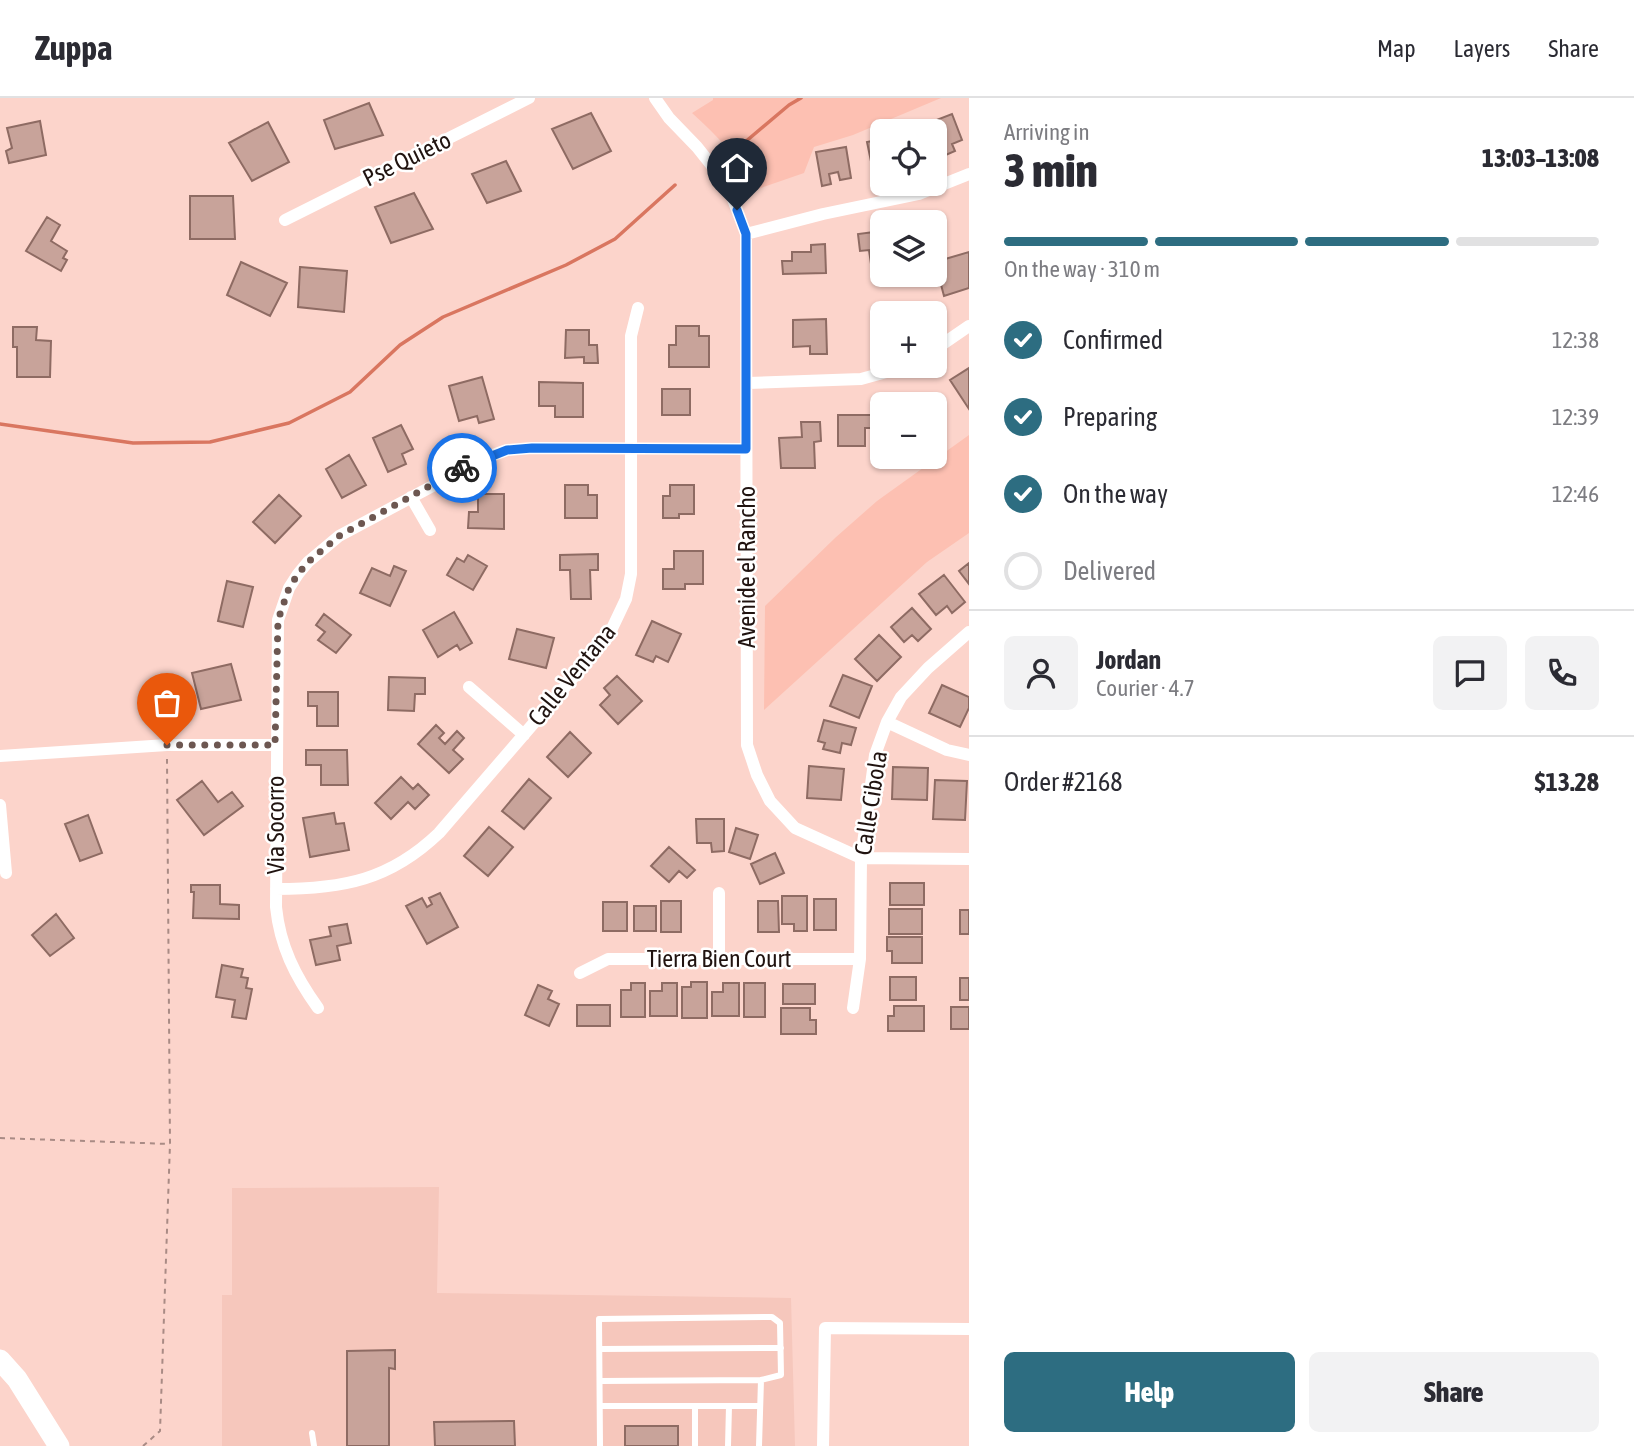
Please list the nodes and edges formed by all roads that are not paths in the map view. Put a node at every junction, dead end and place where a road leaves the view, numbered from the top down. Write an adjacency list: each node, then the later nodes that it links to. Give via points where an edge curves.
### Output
1 (529, 98): 4 (street, Pse Quieto)
2 (655, 98): 5 (street, Avenide el Rancho, via 728,186)
3 (969, 174): 5 (street, via 919,194)
4 (285, 220)
5 (746, 234): 10 (street, Avenide el Rancho)
6 (638, 308): 11 (street, Calle Ventana, via 631,336)
7 (969, 326): 8 (street)
8 (947, 341)
9 (870, 377): 10 (street)
10 (748, 383): 12 (street, Avenide el Rancho)
11 (632, 449): 12 (street, Via Socorro); 13 (street, Via Socorro, via 507,450); 18 (street, Calle Ventana, via 633,550 626,599 608,637)
12 (746, 449): 23 (street, Avenide el Rancho, via 747,745 770,801 795,828)
13 (411, 497): 14 (street); 19 (street, Via Socorro, via 339,536 308,562 289,588 278,620)
14 (430, 530)
15 (969, 632): 17 (street, Calle Cibola, via 901,697)
16 (469, 687): 18 (street)
17 (887, 722): 20 (street, via 947,750); 23 (street, Calle Cibola, via 875,755)
18 (524, 735): 26 (street, Calle Ventana, via 439,833 393,868 336,886)
19 (275, 745): 21 (street, via 167,745); 26 (street, Via Socorro)
20 (969, 755)
21 (0, 756)
22 (0, 805): 25 (street)
23 (861, 858): 24 (street, Avenide el Rancho); 29 (street, Calle Cibola)
24 (969, 859)
25 (6, 873)
26 (276, 890): 31 (street, Via Socorro, via 278,926 287,957)
27 (719, 893): 28 (street)
28 (719, 959): 29 (street, Tierra Bien Court); 30 (street, Tierra Bien Court, via 608,959)
29 (860, 959): 32 (street, Calle Cibola)
30 (580, 973)
31 (318, 1008)
32 (853, 1008)
33 (969, 1329): 50 (street, via 825,1328)
34 (781, 1348): 35 (lane); 35 (lane, via 780,1323 772,1317 759,1317 599,1319); 37 (lane, via 781,1375)
35 (600, 1349): 38 (lane)
36 (0, 1360): 44 (highway)
37 (761, 1380): 38 (lane); 42 (lane)
38 (600, 1381): 39 (lane)
39 (600, 1406): 40 (lane); 46 (lane)
40 (695, 1406): 41 (lane); 47 (lane)
41 (729, 1406): 42 (lane); 48 (lane)
42 (760, 1406): 49 (lane)
43 (312, 1433): 45 (lane)
44 (60, 1446)
45 (314, 1446)
46 (600, 1446)
47 (695, 1446)
48 (729, 1446)
49 (759, 1446)
50 (823, 1446)

